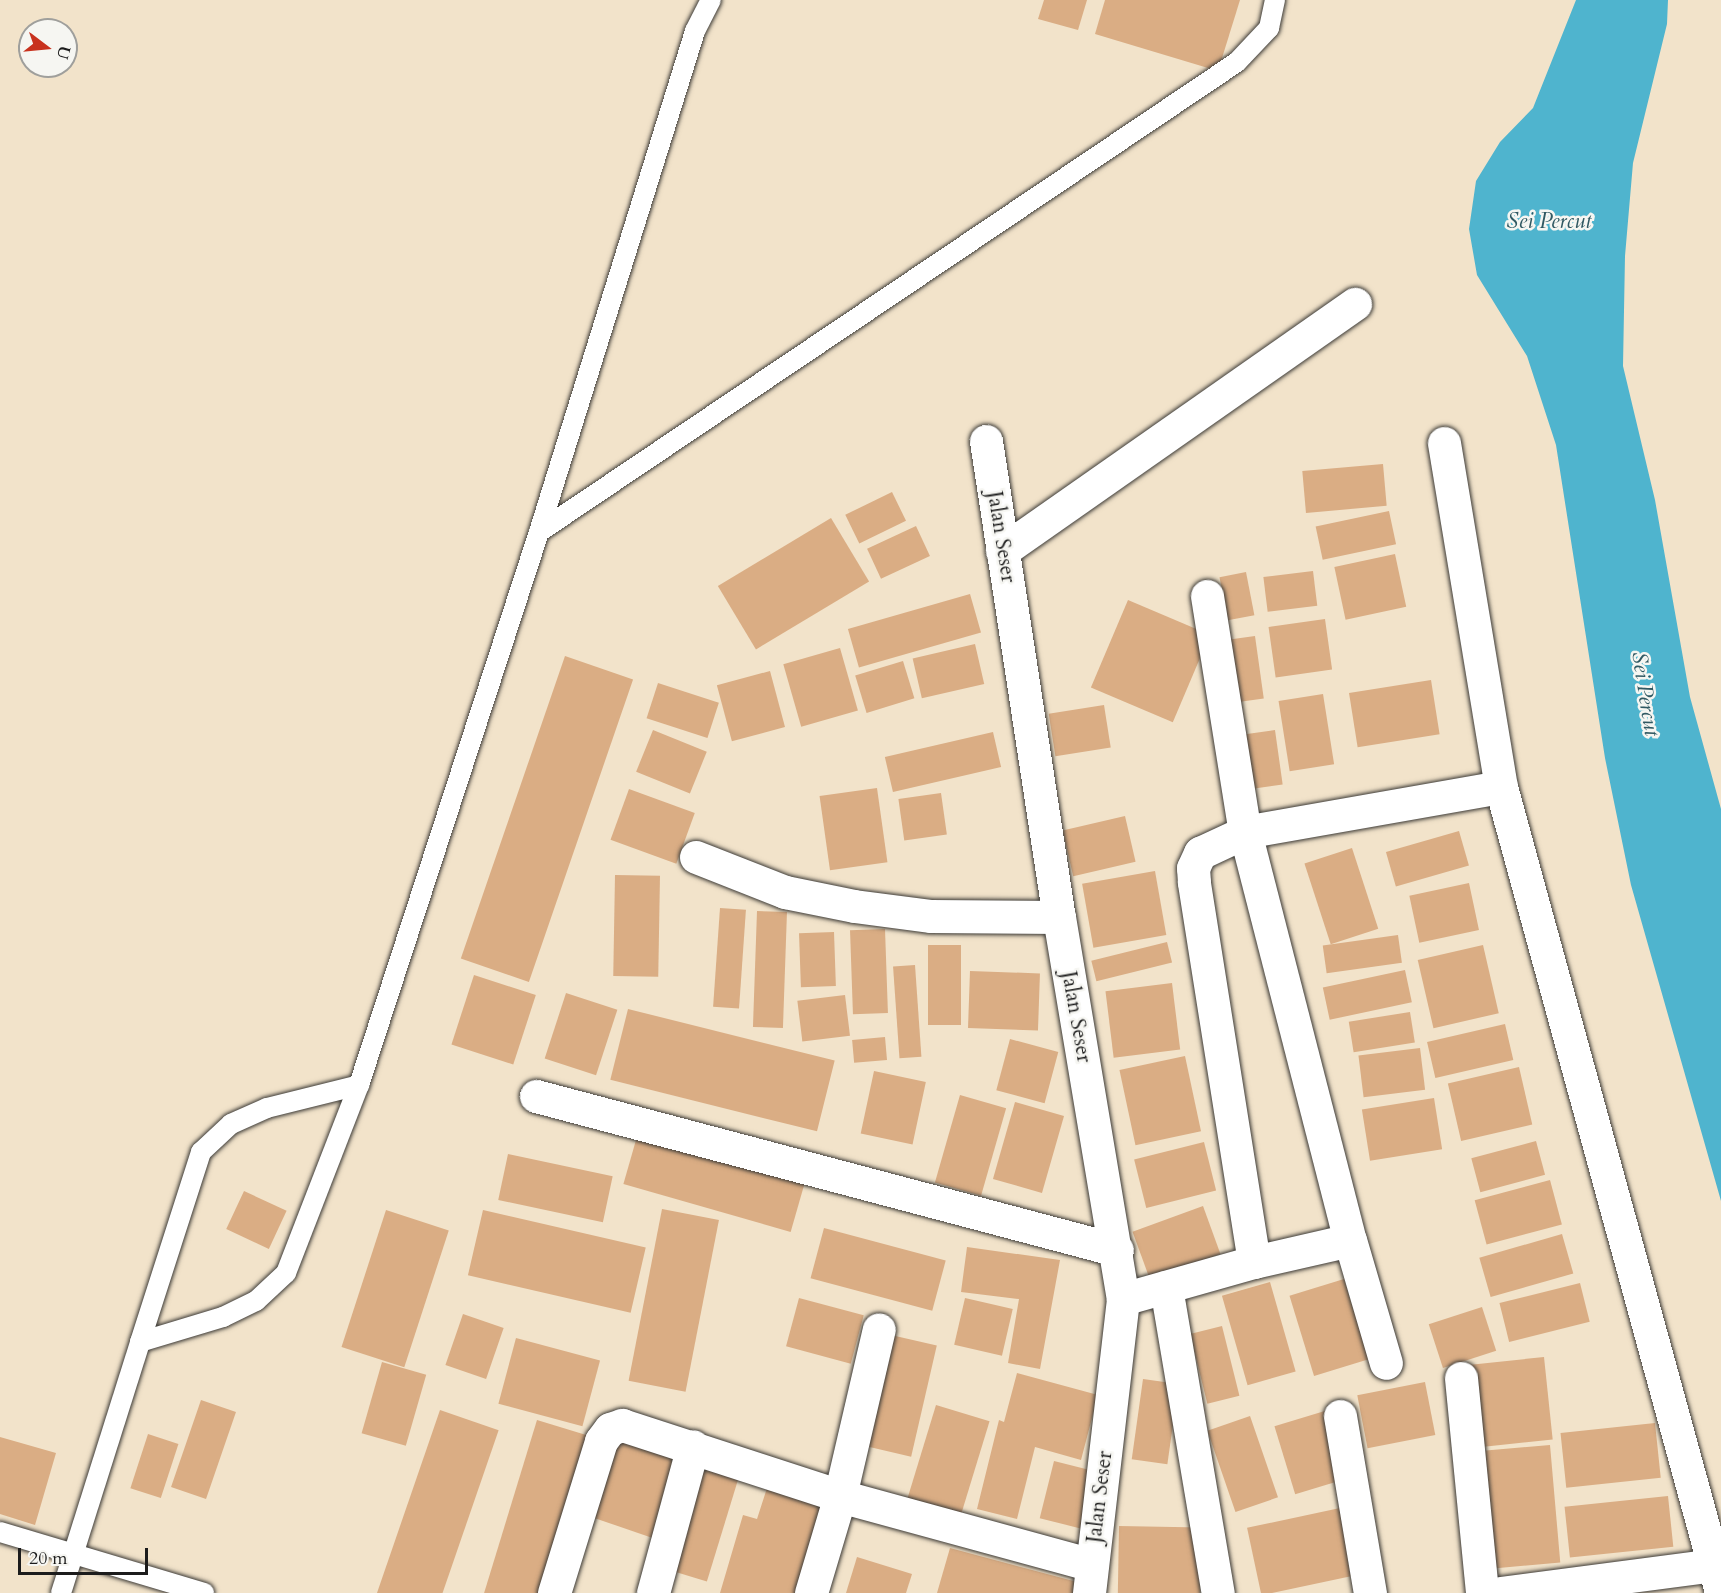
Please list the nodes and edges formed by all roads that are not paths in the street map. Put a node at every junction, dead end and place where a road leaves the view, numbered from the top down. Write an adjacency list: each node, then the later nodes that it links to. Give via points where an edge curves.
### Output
1 (711, 0): 6 (lane, via 694,31)
2 (1275, 0): 6 (lane, via 1269,28 1237,62)
3 (1355, 304): 7 (street)
4 (986, 441): 7 (street, Jalan Seser)
5 (1444, 442): 9 (street)
6 (539, 532): 13 (lane)
7 (1002, 551): 12 (street, Jalan Seser)
8 (1207, 596): 10 (street)
9 (1501, 788): 10 (street); 30 (street)
10 (1245, 832): 15 (street); 17 (street, via 1200,854 1193,868)
11 (696, 857): 12 (street, via 785,892 855,906 931,916)
12 (1059, 917): 16 (street, Jalan Seser)
13 (359, 1085): 21 (lane, via 286,1273 256,1301 224,1317); 21 (lane, via 267,1108 231,1124 201,1152)
14 (536, 1096): 16 (street)
15 (1350, 1240): 17 (street); 22 (street)
16 (1117, 1250): 19 (street, Jalan Seser)
17 (1254, 1262): 18 (street)
18 (1166, 1287): 19 (street); 36 (street)
19 (1123, 1299): 29 (street, Jalan Seser)
20 (879, 1329): 26 (street)
21 (141, 1342): 28 (lane)
22 (1386, 1363)
23 (1461, 1378): 38 (street)
24 (1340, 1416): 37 (street)
25 (693, 1446): 26 (street); 33 (street, via 622,1425 610,1429 601,1441); 34 (street)
26 (840, 1496): 29 (street); 35 (street)
27 (0, 1532): 28 (lane)
28 (73, 1551): 31 (lane); 32 (lane)
29 (1090, 1579)
30 (1717, 1579): 39 (street)
31 (61, 1593)
32 (204, 1593)
33 (554, 1593)
34 (653, 1593)
35 (812, 1593)
36 (1218, 1593)
37 (1370, 1593)
38 (1482, 1593)
39 (1501, 1593)

